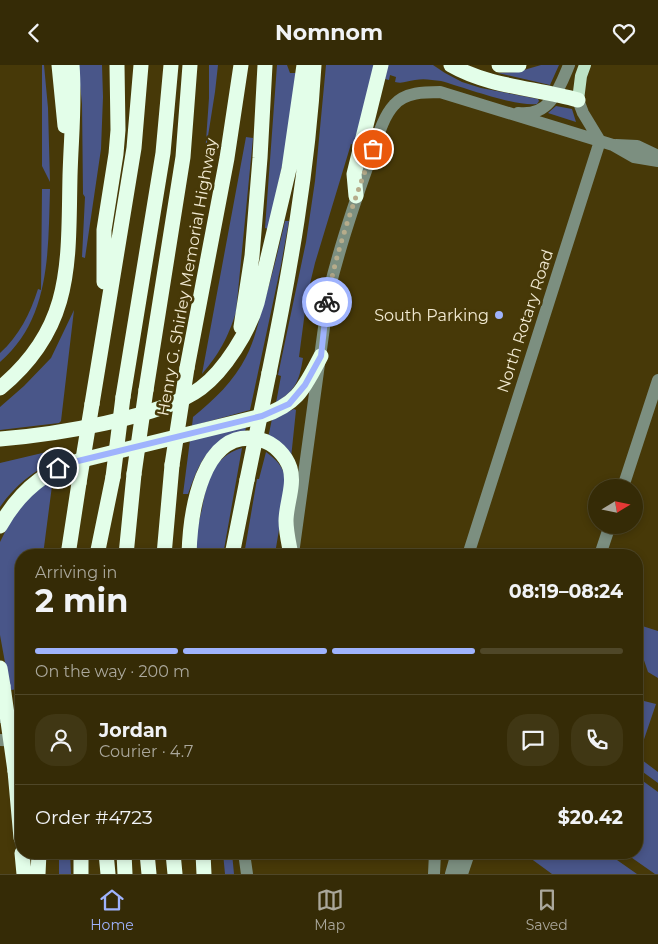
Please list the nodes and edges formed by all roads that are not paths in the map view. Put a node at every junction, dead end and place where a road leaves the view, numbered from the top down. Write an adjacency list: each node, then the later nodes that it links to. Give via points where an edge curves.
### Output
1 (59, 65): 26 (highway)
2 (72, 65): 26 (highway, via 74,93)
3 (117, 65): 28 (highway, via 117,146 104,230)
4 (141, 65): 28 (highway, via 134,148)
5 (171, 65): 39 (highway, bridge, via 163,153)
6 (190, 65): 38 (highway, bridge, via 183,157)
7 (241, 65): 48 (highway, Henry G. Shirley Memorial Highway, bridge, via 230,142 186,368)
8 (265, 65): 29 (highway, via 250,278 241,328)
9 (304, 65): 29 (highway, via 290,161 254,315)
10 (314, 65): 50 (highway, bridge, via 295,237)
11 (381, 65): 27 (highway, via 354,173)
12 (451, 65): 17 (highway, via 492,81)
13 (499, 65): 14 (highway)
14 (519, 65)
15 (569, 65): 17 (street)
16 (585, 65): 18 (main road)
17 (557, 94): 18 (highway); 19 (street, via 537,111 522,114)
18 (578, 100): 21 (street)
19 (504, 112): 20 (street); 27 (street, via 440,91 418,92 400,100 385,118)
20 (579, 135): 21 (street); 25 (street, via 588,148)
21 (600, 141): 22 (street); 25 (street, North Rotary Road)
22 (613, 145): 23 (street, via 637,146); 24 (street, via 634,157)
23 (658, 156)
24 (658, 161)
25 (592, 164): 53 (street, North Rotary Road)
26 (70, 175): 31 (highway, via 67,258 61,299 41,345)
27 (356, 196): 30 (street, via 329,291)
28 (104, 329): 43 (highway, bridge)
29 (232, 351): 35 (highway, via 210,380 185,397 129,416)
30 (321, 356): 41 (highway, via 300,393 283,408 58,468 30,487); 52 (street)
31 (18, 372): 32 (highway); 34 (highway)
32 (0, 376)
33 (658, 380): 40 (street)
34 (0, 388)
35 (37, 435): 36 (highway); 37 (highway)
36 (0, 439)
37 (0, 450)
38 (134, 474): 46 (highway); 47 (highway)
39 (113, 477): 44 (highway); 45 (highway)
40 (625, 479)
41 (0, 526)
42 (607, 534): 54 (street)
43 (69, 549)
44 (98, 549)
45 (107, 549)
46 (127, 549)
47 (134, 549)
48 (165, 549)
49 (190, 549): 51 (highway, via 193,507 206,469 226,446 248,439 267,441 286,460 290,469 286,521)
50 (233, 549)
51 (291, 549)
52 (293, 549)
53 (470, 549)
54 (602, 549)
55 (0, 668): 60 (highway, bridge)
56 (0, 717): 57 (street)
57 (15, 718)
58 (0, 740): 59 (street)
59 (15, 741)
60 (15, 771)
61 (23, 859): 74 (highway)
62 (39, 859): 75 (highway)
63 (81, 859): 76 (highway)
64 (107, 859): 77 (highway)
65 (124, 859): 78 (highway)
66 (148, 859): 79 (highway)
67 (174, 859): 80 (highway)
68 (203, 859): 81 (highway)
69 (213, 859): 82 (highway)
70 (245, 859): 83 (street)
71 (435, 859): 84 (street)
72 (455, 859): 85 (street)
73 (467, 859): 86 (street)
74 (24, 874)
75 (38, 874)
76 (81, 874)
77 (108, 874)
78 (125, 874)
79 (149, 874)
80 (175, 874)
81 (204, 874)
82 (214, 874)
83 (246, 874)
84 (434, 874)
85 (451, 874)
86 (462, 874)

